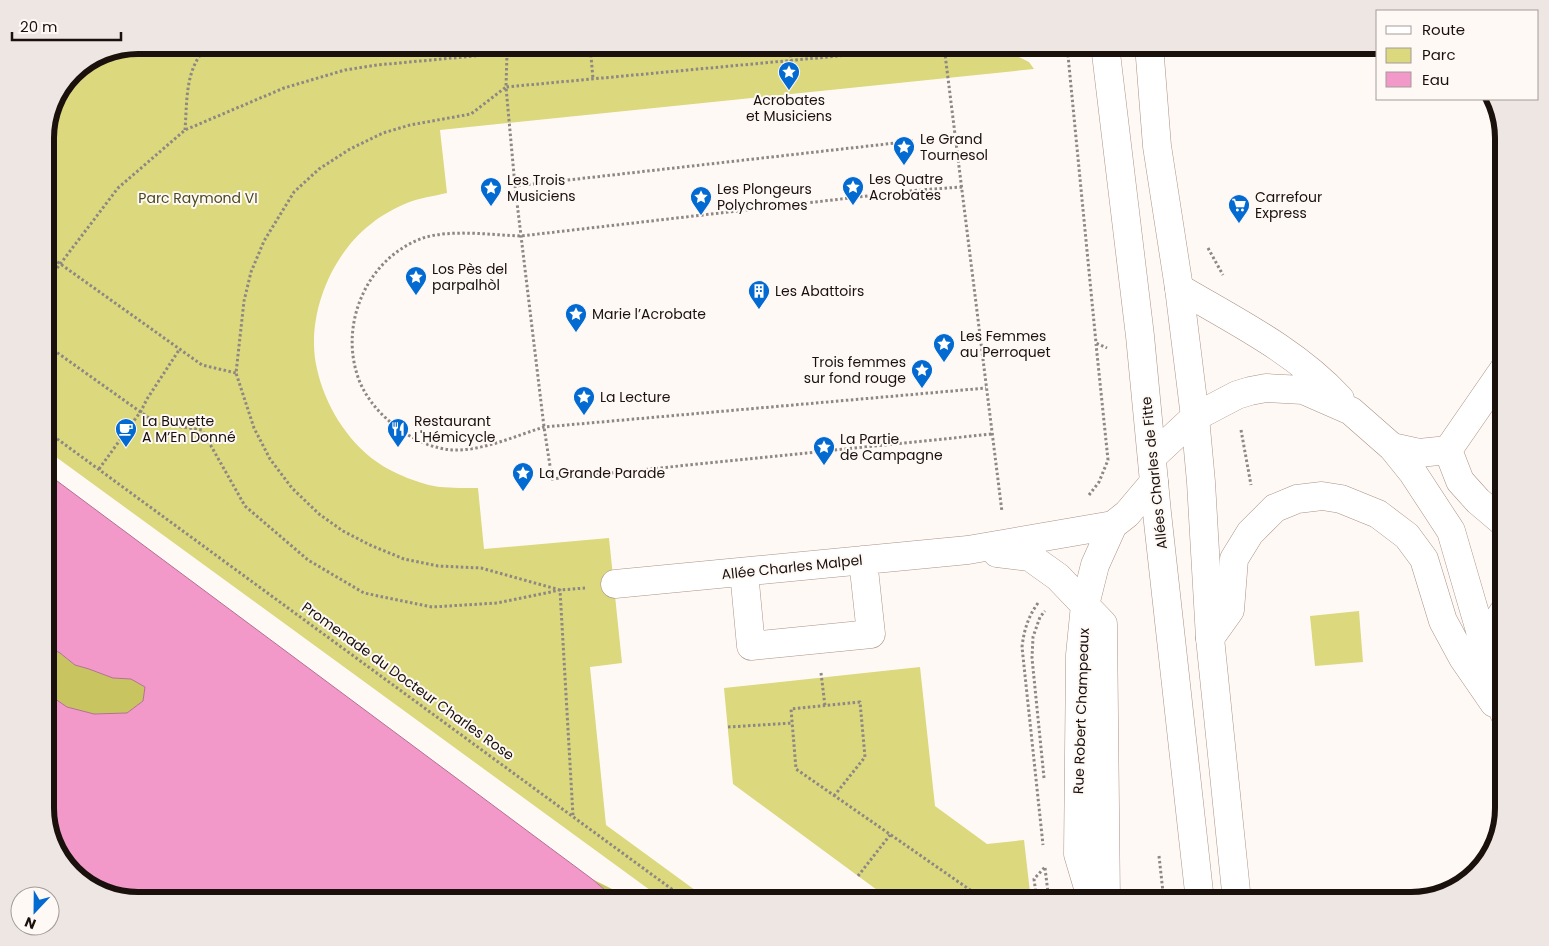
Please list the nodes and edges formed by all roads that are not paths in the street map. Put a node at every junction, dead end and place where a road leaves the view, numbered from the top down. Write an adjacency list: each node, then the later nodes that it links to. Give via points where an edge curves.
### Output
1 (1106, 54): 9 (street, Allées Charles de Fitte)
2 (1150, 54): 3 (street, via 1157,146)
3 (1179, 288): 5 (street, via 1283,350 1325,383); 6 (street)
4 (1495, 382): 8 (street)
5 (1351, 411): 6 (street, Allée Charles Malpel, via 1303,390 1266,388 1237,395); 7 (street)
6 (1195, 417): 9 (street, Allée Charles Malpel); 18 (street)
7 (1392, 447): 8 (street, via 1419,453); 19 (street, via 1451,531)
8 (1448, 450): 10 (street, via 1460,481)
9 (1153, 470): 11 (street, Allée Charles Malpel, via 1127,514); 24 (street, Allées Charles de Fitte)
10 (1495, 515)
11 (1113, 524): 12 (street, Allée Charles Malpel); 16 (street, Rue Robert Champeaux, via 1095,565)
12 (968, 550): 13 (street, Allée Charles Malpel); 16 (street, Allée Charles Malpel, via 1030,557 1058,577)
13 (864, 560): 14 (street, Allée Charles Malpel); 14 (street, via 871,634 751,646)
14 (744, 572): 15 (street, Allée Charles Malpel)
15 (615, 584)
16 (1085, 605): 22 (street, Rue Robert Champeaux, via 1080,655 1078,854); 23 (street, Allée Charles Malpel, via 1103,624)
17 (1495, 628): 19 (street)
18 (1210, 638): 21 (street, via 1230,610 1234,559 1250,533 1275,508 1297,499 1322,496 1341,499 1378,514 1407,536 1424,559 1443,621); 25 (street)
19 (1486, 650): 20 (street)
20 (1495, 682)
21 (1495, 706)
22 (1089, 892)
23 (1106, 892)
24 (1199, 892)
25 (1236, 892)

